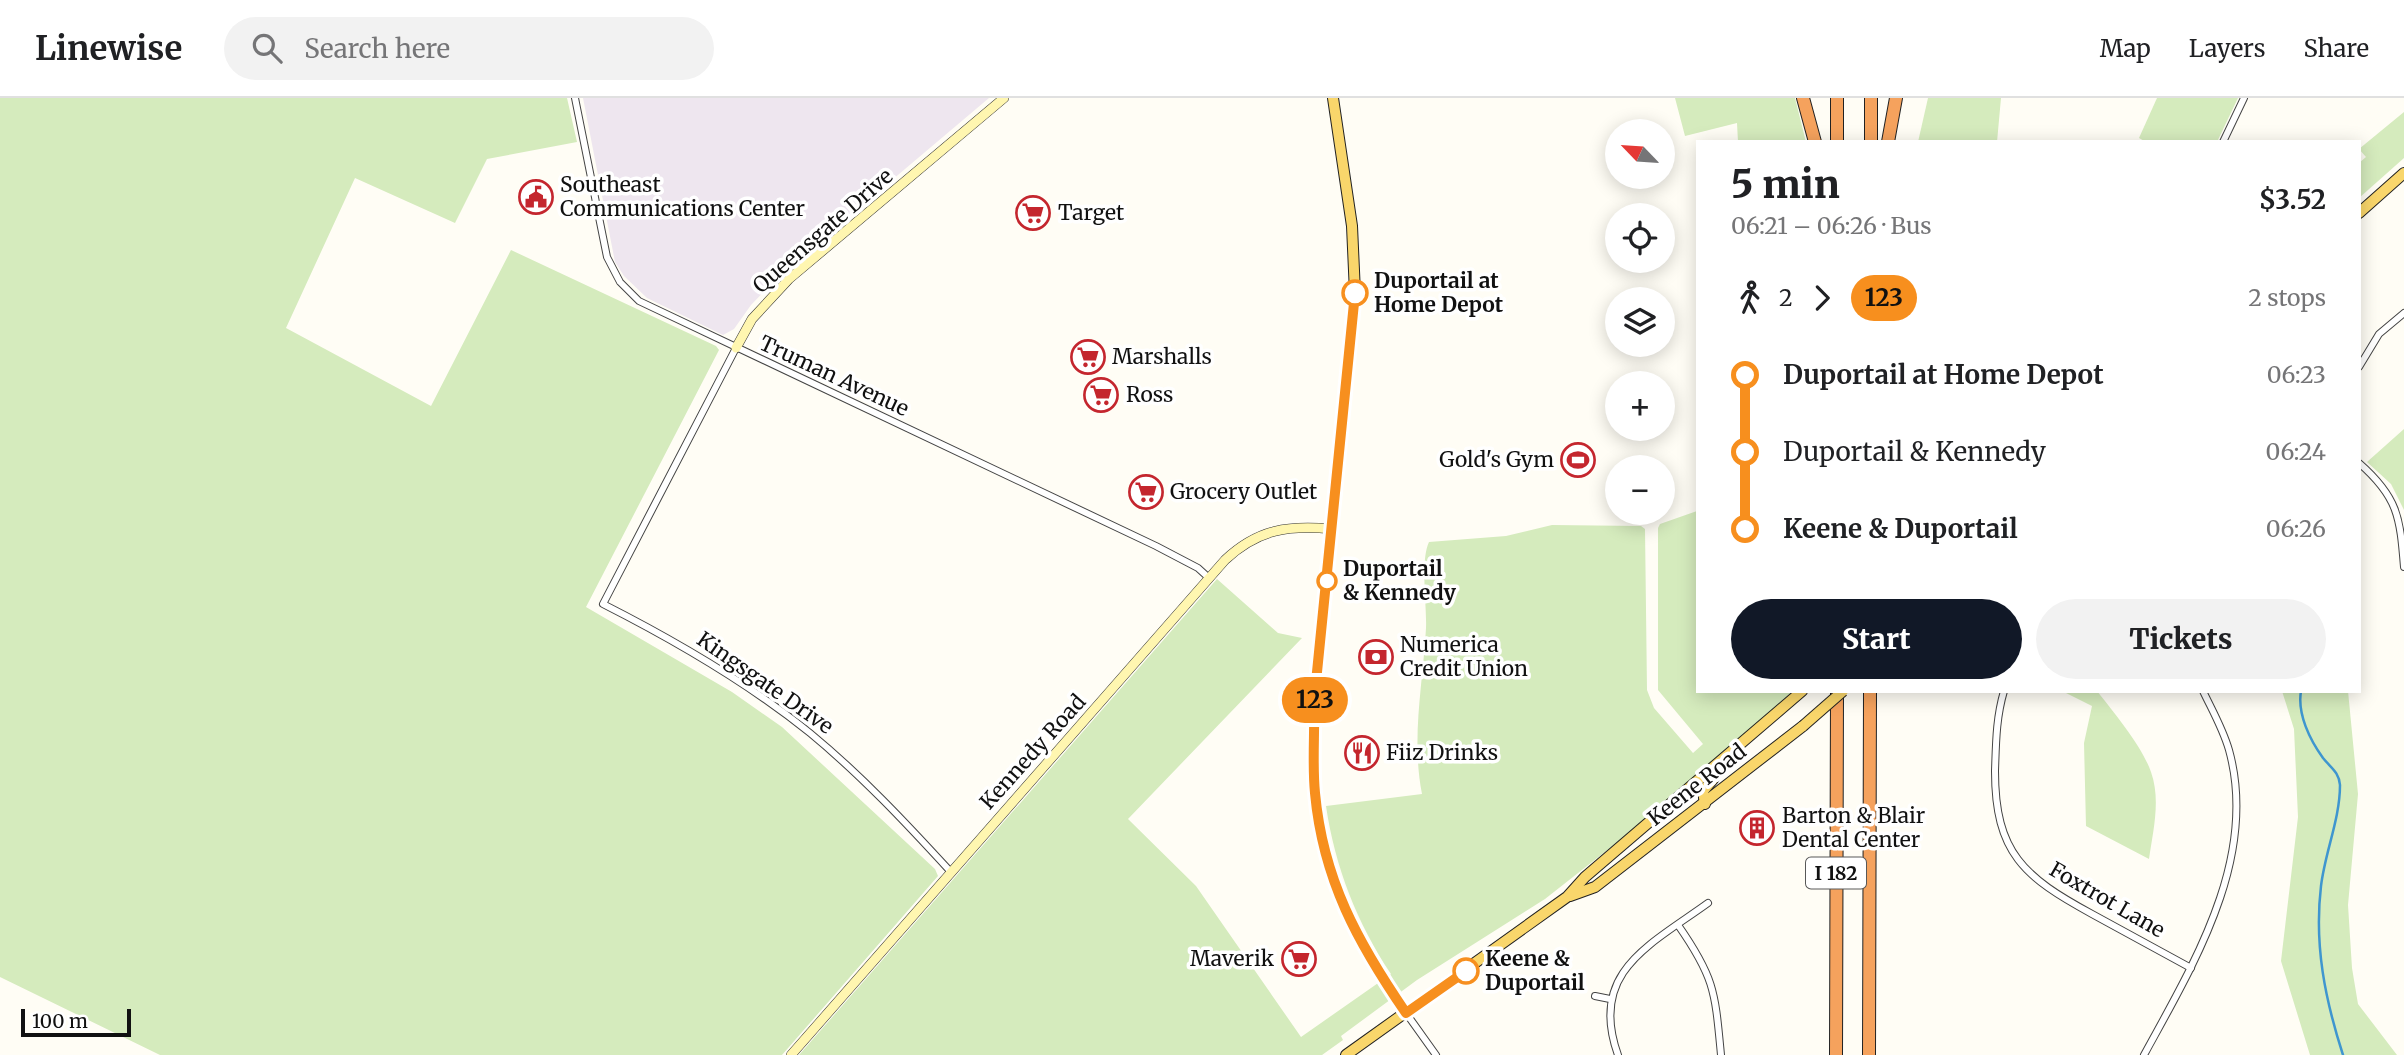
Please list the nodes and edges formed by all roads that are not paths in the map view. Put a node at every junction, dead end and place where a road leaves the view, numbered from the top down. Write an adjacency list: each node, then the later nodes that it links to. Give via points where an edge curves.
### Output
1 (575, 98): 17 (street, Truman Avenue, via 605,248 615,275 644,304)
2 (1004, 98): 17 (street, Queensgate Drive, via 789,279 752,319)
3 (1333, 98): 20 (main road, via 1352,222 1355,293)
4 (1802, 98): 9 (highway)
5 (1837, 98): 10 (highway)
6 (1871, 98): 11 (highway)
7 (1896, 98): 12 (highway)
8 (2244, 98): 13 (street)
9 (1814, 140)
10 (1837, 140)
11 (1871, 140)
12 (1888, 140)
13 (2224, 140)
14 (2404, 173): 15 (main road)
15 (2361, 210)
16 (2404, 313): 18 (street, via 2379,334)
17 (736, 348): 22 (street, Truman Avenue, via 1156,546); 23 (street, Queensgate Drive)
18 (2361, 364)
19 (2361, 465): 21 (street, via 2393,502)
20 (1332, 529): 22 (street, Kennedy Road, via 1294,526 1266,532 1236,550); 39 (main road, via 1314,702 1318,819 1329,867 1349,920 1374,968)
21 (2404, 567)
22 (1209, 578): 32 (street, Kennedy Road)
23 (603, 604): 32 (street, Kingsgate Drive, via 720,668 802,727 878,795)
24 (1836, 693): 45 (highway, I 182)
25 (1841, 693): 31 (main road, Keene Road, bridge)
26 (1870, 693): 46 (highway, I 182)
27 (2004, 693): 36 (street, Foxtrot Lane, via 1996,735 1996,794 2000,825 2015,858 2045,888)
28 (2204, 693): 36 (street, via 2229,750 2235,803 2225,875 2208,936)
29 (1798, 695): 30 (main road, Keene Road)
30 (1735, 752): 31 (main road, via 1733,760 1704,788); 33 (main road, Keene Road)
31 (1705, 804): 33 (main road, Keene Road, via 1595,887)
32 (950, 872): 40 (street, Kennedy Road)
33 (1567, 897): 39 (main road, Keene Road)
34 (1708, 903): 35 (street)
35 (1678, 925): 38 (street, via 1633,958); 44 (street, via 1713,984)
36 (2191, 968): 47 (street)
37 (1595, 996): 38 (street)
38 (1610, 999): 43 (street, via 1610,1028)
39 (1406, 1013): 41 (main road, Keene Road); 42 (street)
40 (792, 1055)
41 (1346, 1055)
42 (1436, 1055)
43 (1618, 1055)
44 (1721, 1055)
45 (1836, 1055)
46 (1870, 1055)
47 (2144, 1055)

